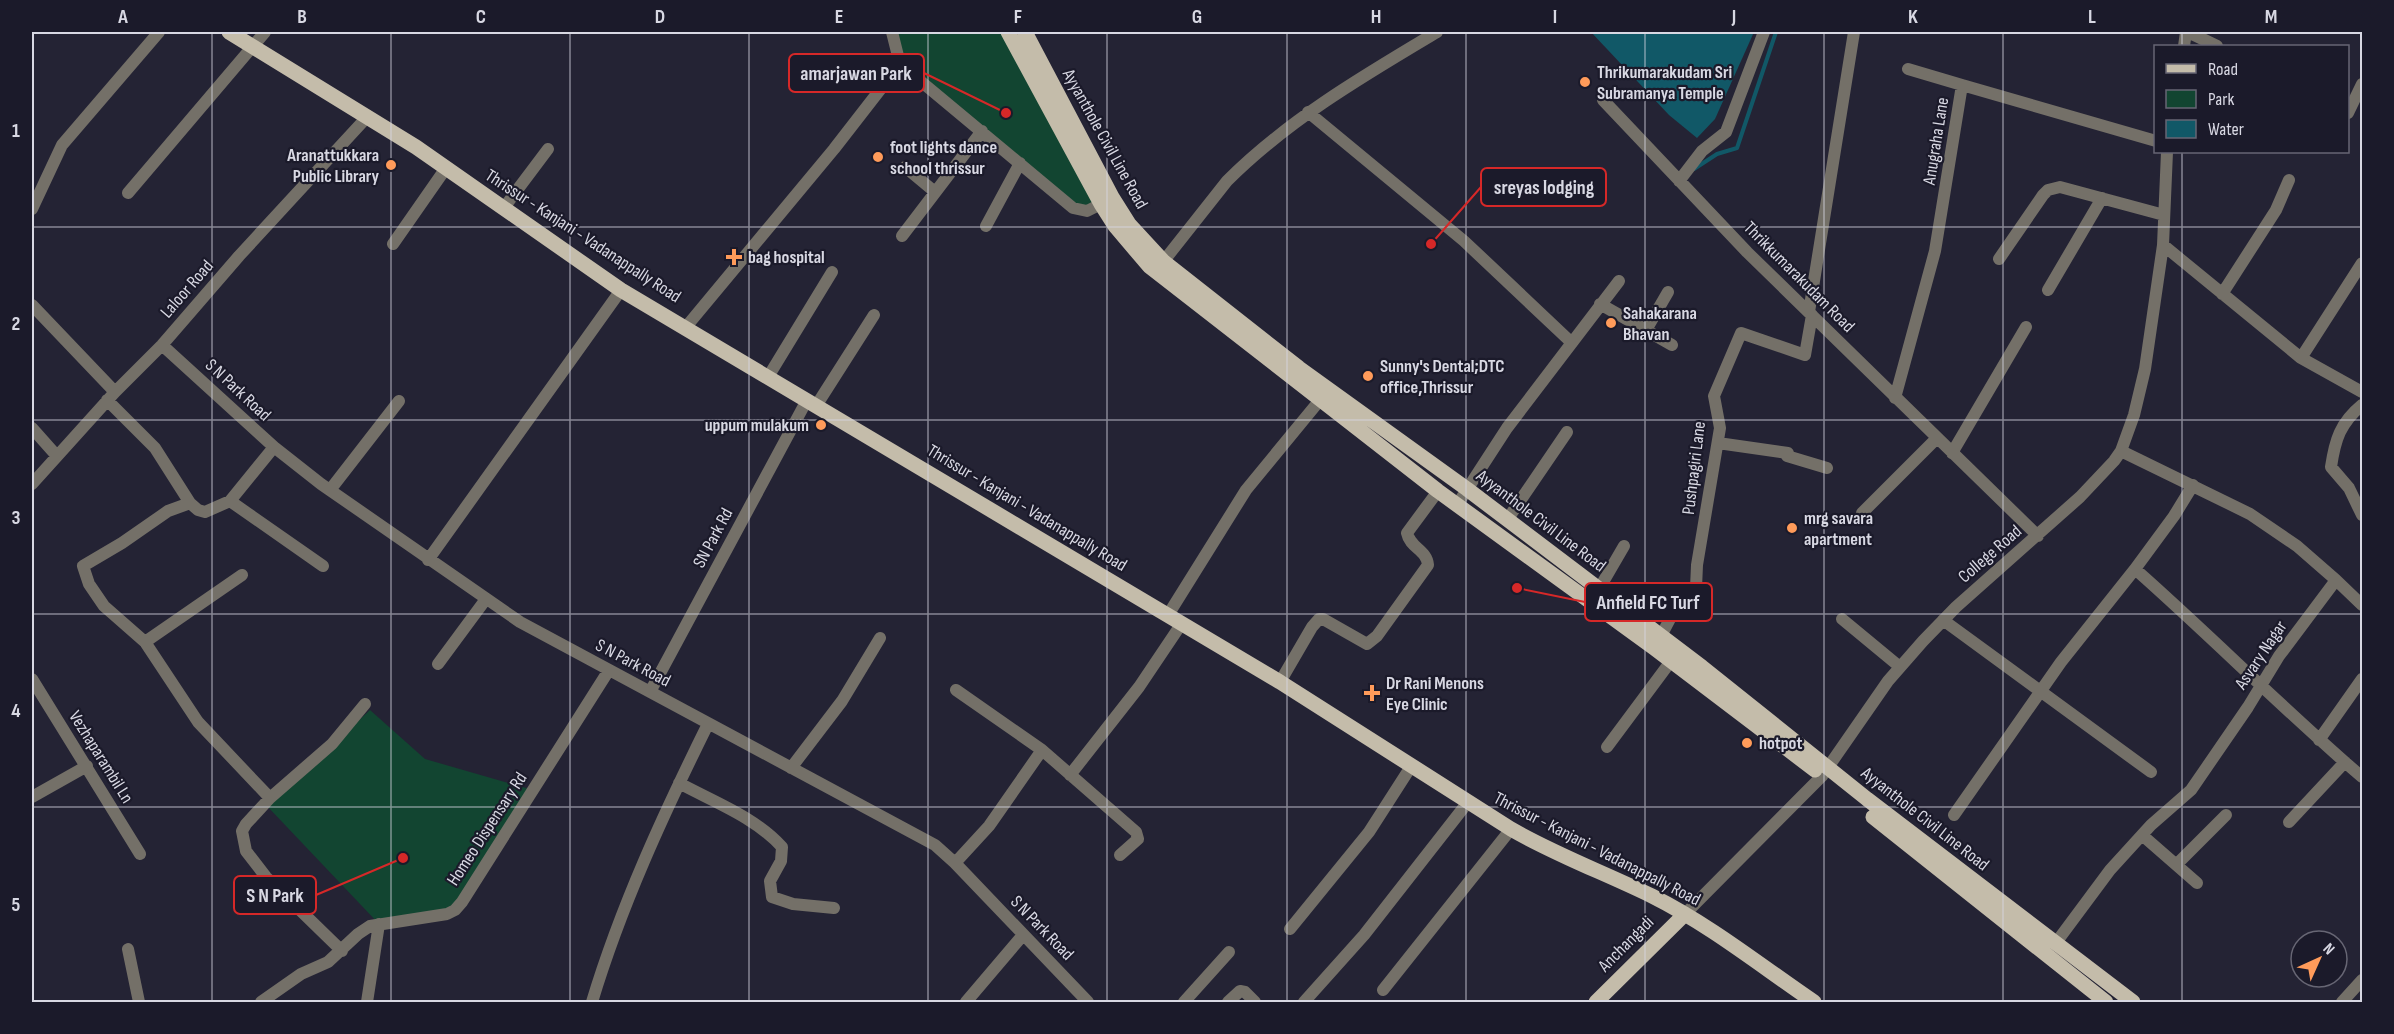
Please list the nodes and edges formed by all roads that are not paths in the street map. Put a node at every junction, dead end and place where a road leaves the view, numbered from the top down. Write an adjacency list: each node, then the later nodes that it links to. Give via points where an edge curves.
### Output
1 (159, 32): 34 (street, via 62,145)
2 (229, 32): 12 (main road, Thrissur - Kanjani - Vadanappally Road)
3 (266, 32): 12 (street)
4 (892, 32): 13 (street)
5 (1008, 32): 33 (main road, Ayyanthole Civil Line Road)
6 (1025, 32): 38 (main road, Ayyanthole Civil Line Road)
7 (1437, 32): 18 (street)
8 (1764, 32): 29 (street, via 1726,132 1701,151)
9 (1854, 32): 53 (street)
10 (2187, 32): 11 (street)
11 (2215, 45)
12 (252, 47): 20 (main road, Thrissur - Kanjani - Vadanappally Road); 31 (street)
13 (900, 64): 21 (street); 55 (street)
14 (1908, 69): 16 (street)
15 (2362, 84): 19 (street)
16 (1962, 85): 22 (street, Anugraha Lane); 65 (street, Anugraha Lane, via 1935,251)
17 (1603, 100): 29 (street, Thrikkumarakudam Road)
18 (1308, 112): 44 (street, via 1227,181); 57 (street, via 1464,241)
19 (2349, 112)
20 (368, 116): 27 (main road, Thrissur - Kanjani - Vadanappally Road); 58 (street, Laloor Road)
21 (982, 131): 25 (street); 30 (street)
22 (2154, 140)
23 (548, 149): 35 (street)
24 (2167, 153): 36 (street, College Road)
25 (1020, 163): 33 (street, via 1073,208 1087,211); 37 (street)
26 (905, 167): 30 (street)
27 (446, 168): 35 (main road, Thrissur - Kanjani - Vadanappally Road); 40 (street)
28 (2289, 180): 50 (street, via 2276,210)
29 (1679, 181): 53 (street, Thrikkumarakudam Road)
30 (935, 192): 39 (street)
31 (128, 193)
32 (2102, 198): 36 (street); 42 (street, via 2060,187 2048,190); 48 (street)
33 (1101, 204): 38 (main road, Ayyanthole Civil Line Road)
34 (32, 209)
35 (503, 209): 47 (main road, Thrissur - Kanjani - Vadanappally Road)
36 (2164, 215): 41 (street, College Road)
37 (986, 226)
38 (1124, 228): 44 (main road, Ayyanthole Civil Line Road, via 1136,253)
39 (902, 236)
40 (393, 244)
41 (2163, 245): 50 (street); 75 (street, College Road, via 2145,369)
42 (1999, 259)
43 (2362, 263): 60 (street)
44 (1160, 267): 61 (main road, Ayyanthole Civil Line Road)
45 (832, 272): 62 (street)
46 (1619, 281): 51 (street)
47 (621, 290): 55 (main road, Thrissur - Kanjani - Vadanappally Road); 92 (street)
48 (2048, 290)
49 (1668, 292): 51 (street, via 1646,330)
50 (2222, 294): 60 (street)
51 (1600, 304): 57 (street); 59 (street)
52 (32, 305): 64 (street)
53 (1811, 314): 65 (street, Thrikkumarakudam Road); 73 (street, Pushpagiri Lane, via 1804,355 1741,333 1714,396 1720,428)
54 (874, 315): 68 (street, SN Park Rd)
55 (686, 327): 62 (main road, Thrissur - Kanjani - Vadanappally Road)
56 (2026, 327): 76 (street)
57 (1572, 343): 81 (street, via 1507,428)
58 (162, 345): 64 (street, Laloor Road); 74 (street, S N Park Road)
59 (1672, 345)
60 (2301, 358): 63 (street)
61 (1286, 366): 66 (main road, Ayyanthole Civil Line Road); 81 (main road, Ayyanthole Civil Line Road)
62 (768, 377): 68 (main road, Thrissur - Kanjani - Vadanappally Road)
63 (2362, 392)
64 (111, 396): 77 (street, Laloor Road); 85 (street, via 154,448)
65 (1895, 398): 72 (street, Thrikkumarakudam Road)
66 (1320, 400): 83 (main road, Ayyanthole Civil Line Road); 100 (street, via 1246,490)
67 (399, 401): 82 (street)
68 (812, 403): 100 (main road, Thrissur - Kanjani - Vadanappally Road); 116 (street, SN Park Rd)
69 (2362, 405): 88 (street, via 2336,436 2331,467 2349,488)
70 (32, 428): 77 (street)
71 (1567, 432): 89 (street)
72 (1937, 438): 76 (street, Thrikkumarakudam Road); 87 (street)
73 (1718, 443): 78 (street, via 1788,453); 104 (street, Pushpagiri Lane, via 1696,588 1688,603 1668,621)
74 (274, 447): 82 (street, S N Park Road); 84 (street)
75 (2121, 451): 80 (street); 90 (street, College Road)
76 (1952, 453): 90 (street, Thrikkumarakudam Road)
77 (56, 455): 79 (street, Laloor Road)
78 (1827, 468)
79 (32, 484)
80 (2193, 485): 94 (street); 96 (street, via 2250,514 2297,546)
81 (1467, 489): 86 (street); 89 (main road, Ayyanthole Civil Line Road)
82 (330, 490): 92 (street, S N Park Road)
83 (1438, 490): 86 (main road, Ayyanthole Civil Line Road); 113 (street, via 1407,533 1428,565 1377,636 1367,644 1319,619)
84 (230, 501): 85 (street, via 205,512); 93 (street)
85 (190, 503): 106 (street, via 168,511 83,566 89,584 104,606)
86 (1457, 505): 97 (main road, Ayyanthole Civil Line Road)
87 (1862, 513)
88 (2362, 515)
89 (1507, 520): 97 (main road, Ayyanthole Civil Line Road)
90 (2038, 536): 102 (street, College Road)
91 (1624, 546): 97 (street)
92 (428, 560): 98 (street, S N Park Road)
93 (323, 566)
94 (2134, 569): 114 (street); 117 (street)
95 (242, 575): 106 (street)
96 (2336, 580): 99 (street); 114 (street, Asvary Nagar, via 2279,656)
97 (1601, 597): 104 (main road, Ayyanthole Civil Line Road); 107 (main road, Ayyanthole Civil Line Road)
98 (486, 598): 108 (street); 110 (street, S N Park Road, via 520,622)
99 (2362, 605)
100 (1168, 615): 103 (main road, Thrissur - Kanjani - Vadanappally Road)
101 (1842, 619): 109 (street)
102 (1943, 620): 109 (street, College Road); 117 (street)
103 (1182, 623): 113 (main road, Thrissur - Kanjani - Vadanappally Road); 129 (street, via 1139,687)
104 (1661, 636): 127 (main road, Ayyanthole Civil Line Road)
105 (880, 638): 126 (street, via 842,701)
106 (145, 642): 133 (street, via 198,722)
107 (1671, 661): 121 (street); 127 (main road, Ayyanthole Civil Line Road)
108 (438, 664)
109 (1900, 667): 127 (street, College Road)
110 (609, 670): 116 (street, S N Park Road); 147 (street, Homeo Dispensary Rd, via 462,902 447,914)
111 (32, 679): 125 (street, Vezhaparambil Ln)
112 (2362, 679): 120 (street)
113 (1280, 682): 124 (main road, Thrissur - Kanjani - Vadanappally Road)
114 (2262, 686): 120 (street); 139 (street, Asvary Nagar, via 2191,790)
115 (956, 690): 122 (street)
116 (650, 692): 119 (street, S N Park Road)
117 (2041, 693): 128 (street); 135 (street)
118 (365, 704): 133 (street, via 332,744)
119 (708, 724): 126 (street, S N Park Road); 131 (street)
120 (2319, 740): 123 (street)
121 (1607, 747)
122 (1042, 750): 129 (street); 142 (street, via 989,826)
123 (2345, 762): 130 (street); 137 (street)
124 (1412, 765): 134 (main road, Thrissur - Kanjani - Vadanappally Road); 148 (street, via 1369,832)
125 (87, 766): 132 (street); 140 (street, Vezhaparambil Ln)
126 (791, 768): 142 (street, S N Park Road, via 935,845)
127 (1825, 772): 146 (street, College Road); 150 (main road, Ayyanthole Civil Line Road); 168 (main road)
128 (2151, 772)
129 (1070, 775): 141 (street, via 1138,836)
130 (2362, 777)
131 (679, 783): 145 (street, via 751,821 782,847 781,861 770,880 772,897 793,904); 159 (street, via 634,883)
132 (32, 797)
133 (270, 798): 152 (street, via 242,831 246,851 266,877)
134 (1468, 802): 138 (main road, Thrissur - Kanjani - Vadanappally Road); 165 (street, via 1364,935)
135 (1954, 815)
136 (2226, 815): 143 (street)
137 (2289, 822)
138 (1511, 829): 146 (main road, Thrissur - Kanjani - Vadanappally Road); 155 (street)
139 (2142, 835): 143 (street); 150 (street, Asvary Nagar, via 2103,879)
140 (140, 854)
141 (1120, 855)
142 (955, 863): 149 (street, S N Park Road)
143 (2177, 864): 144 (street)
144 (2197, 883)
145 (834, 908)
146 (1685, 914): 166 (main road, Anchangadi); 167 (main road, Thrissur - Kanjani - Vadanappally Road)
147 (379, 924): 152 (street, Homeo Dispensary Rd, via 358,934); 158 (street)
148 (1290, 929)
149 (1023, 935): 160 (street); 161 (street, S N Park Road)
150 (2055, 944): 169 (main road, Ayyanthole Civil Line Road)
151 (128, 949): 156 (street)
152 (342, 951): 157 (street, Homeo Dispensary Rd)
153 (1229, 952): 162 (street)
154 (2362, 980): 170 (street)
155 (1383, 990)
156 (139, 1002)
157 (261, 1002)
158 (367, 1002)
159 (592, 1002)
160 (966, 1002)
161 (1088, 1002)
162 (1184, 1002)
163 (1228, 1002): 164 (street, via 1240,991)
164 (1255, 1002)
165 (1304, 1002)
166 (1596, 1002)
167 (1814, 1002)
168 (2106, 1002)
169 (2133, 1002)
170 (2342, 1002)

